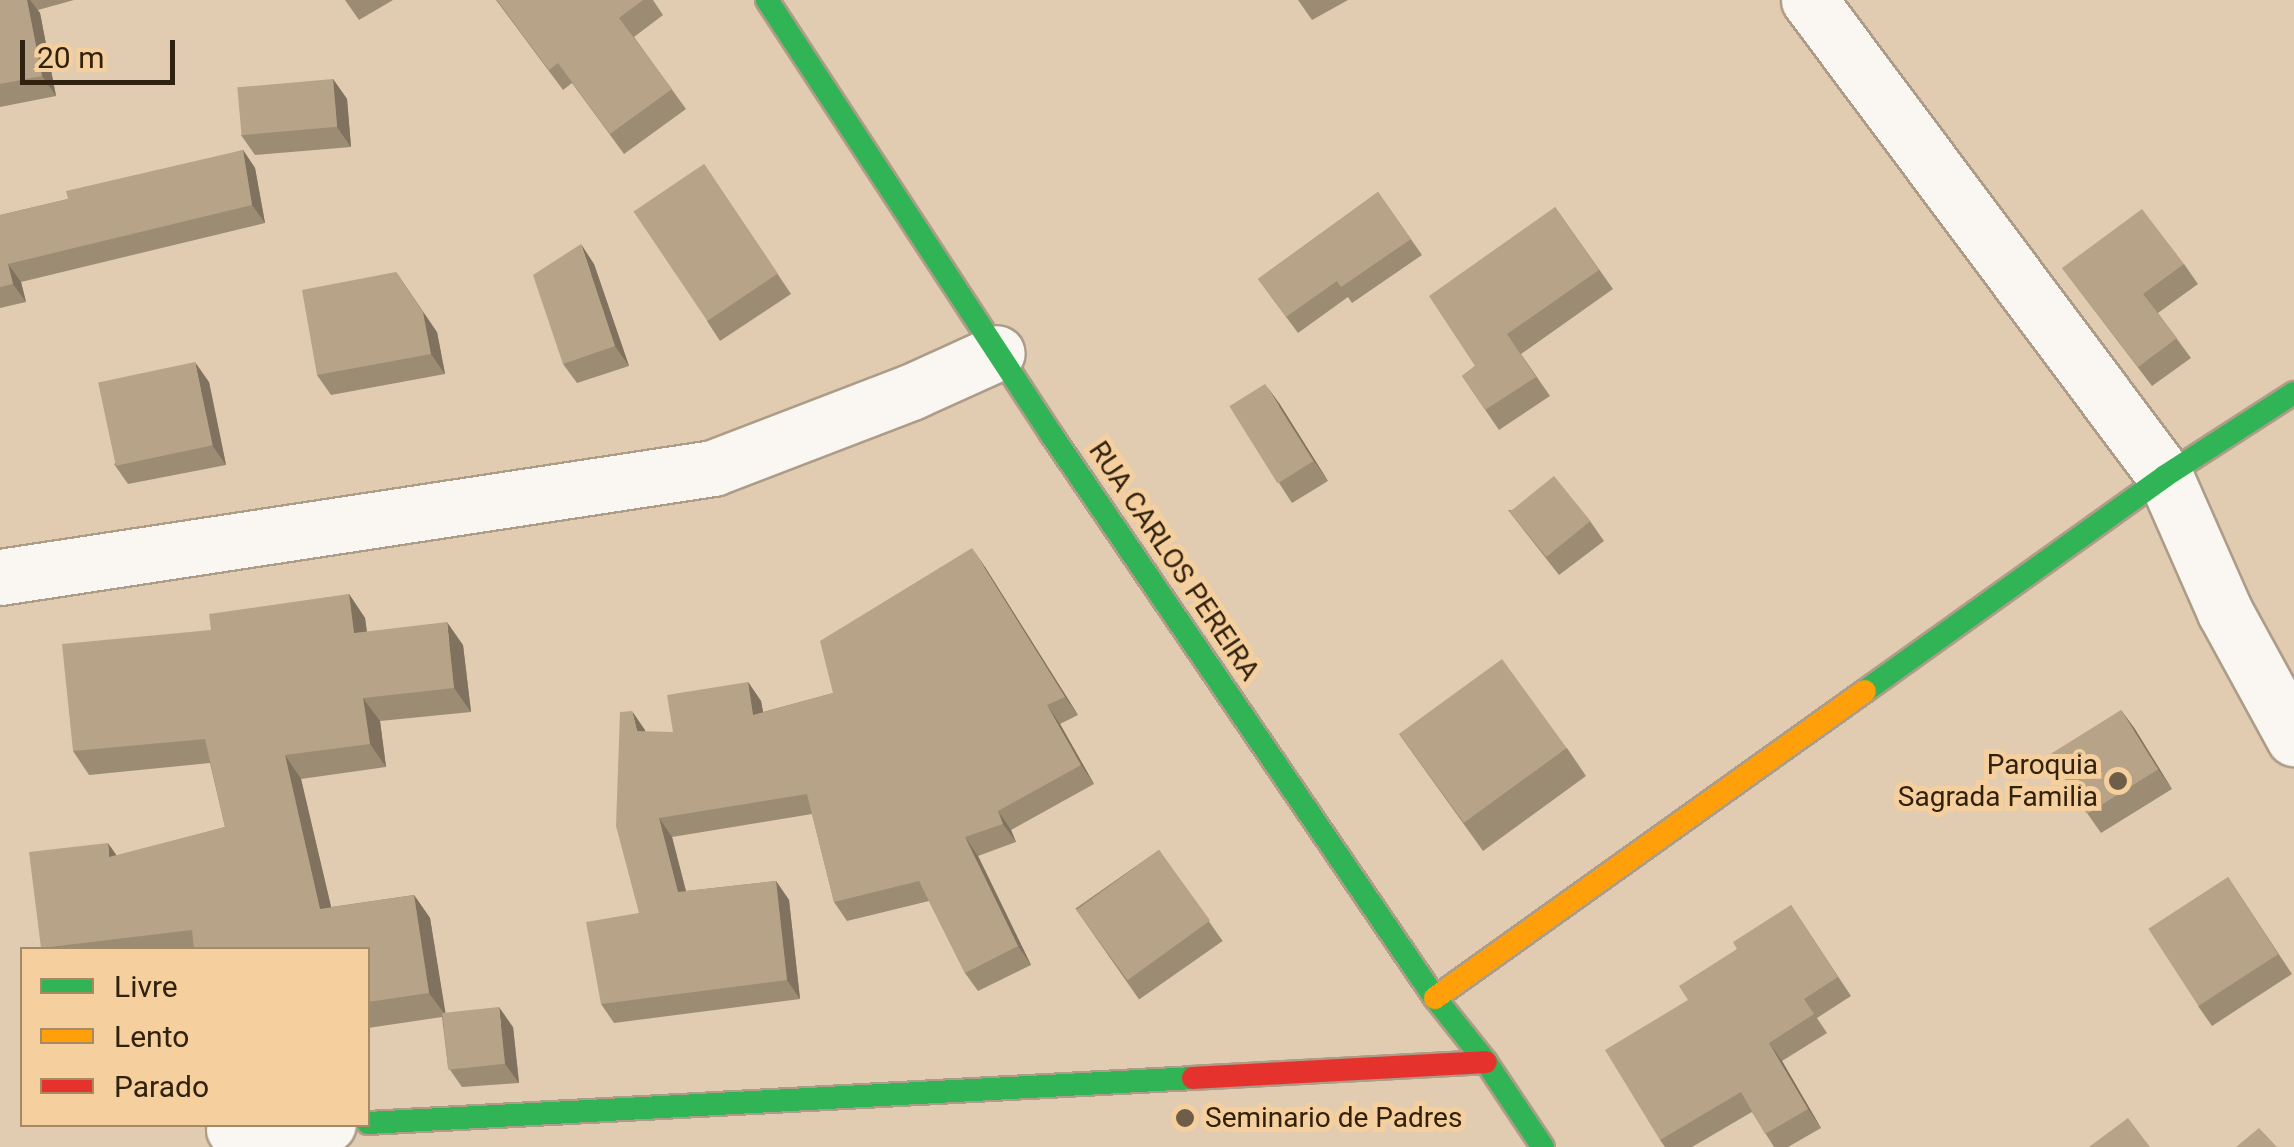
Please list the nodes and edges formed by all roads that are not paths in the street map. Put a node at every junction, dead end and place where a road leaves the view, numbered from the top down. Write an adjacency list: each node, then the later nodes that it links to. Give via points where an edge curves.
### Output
1 (767, 0): 3 (street, RUA CARLOS PEREIRA)
2 (1809, 0): 5 (street)
3 (997, 353): 6 (street, via 713,468); 8 (street, RUA CARLOS PEREIRA)
4 (2294, 393): 5 (street)
5 (2165, 476): 7 (street, via 2225,612); 8 (street)
6 (0, 577)
7 (2294, 738)
8 (1435, 998): 9 (street, RUA CARLOS PEREIRA)
9 (1486, 1062): 10 (street); 13 (street, RUA CARLOS PEREIRA)
10 (370, 1122)
11 (272, 1127): 12 (street)
12 (234, 1129)
13 (1543, 1147)

